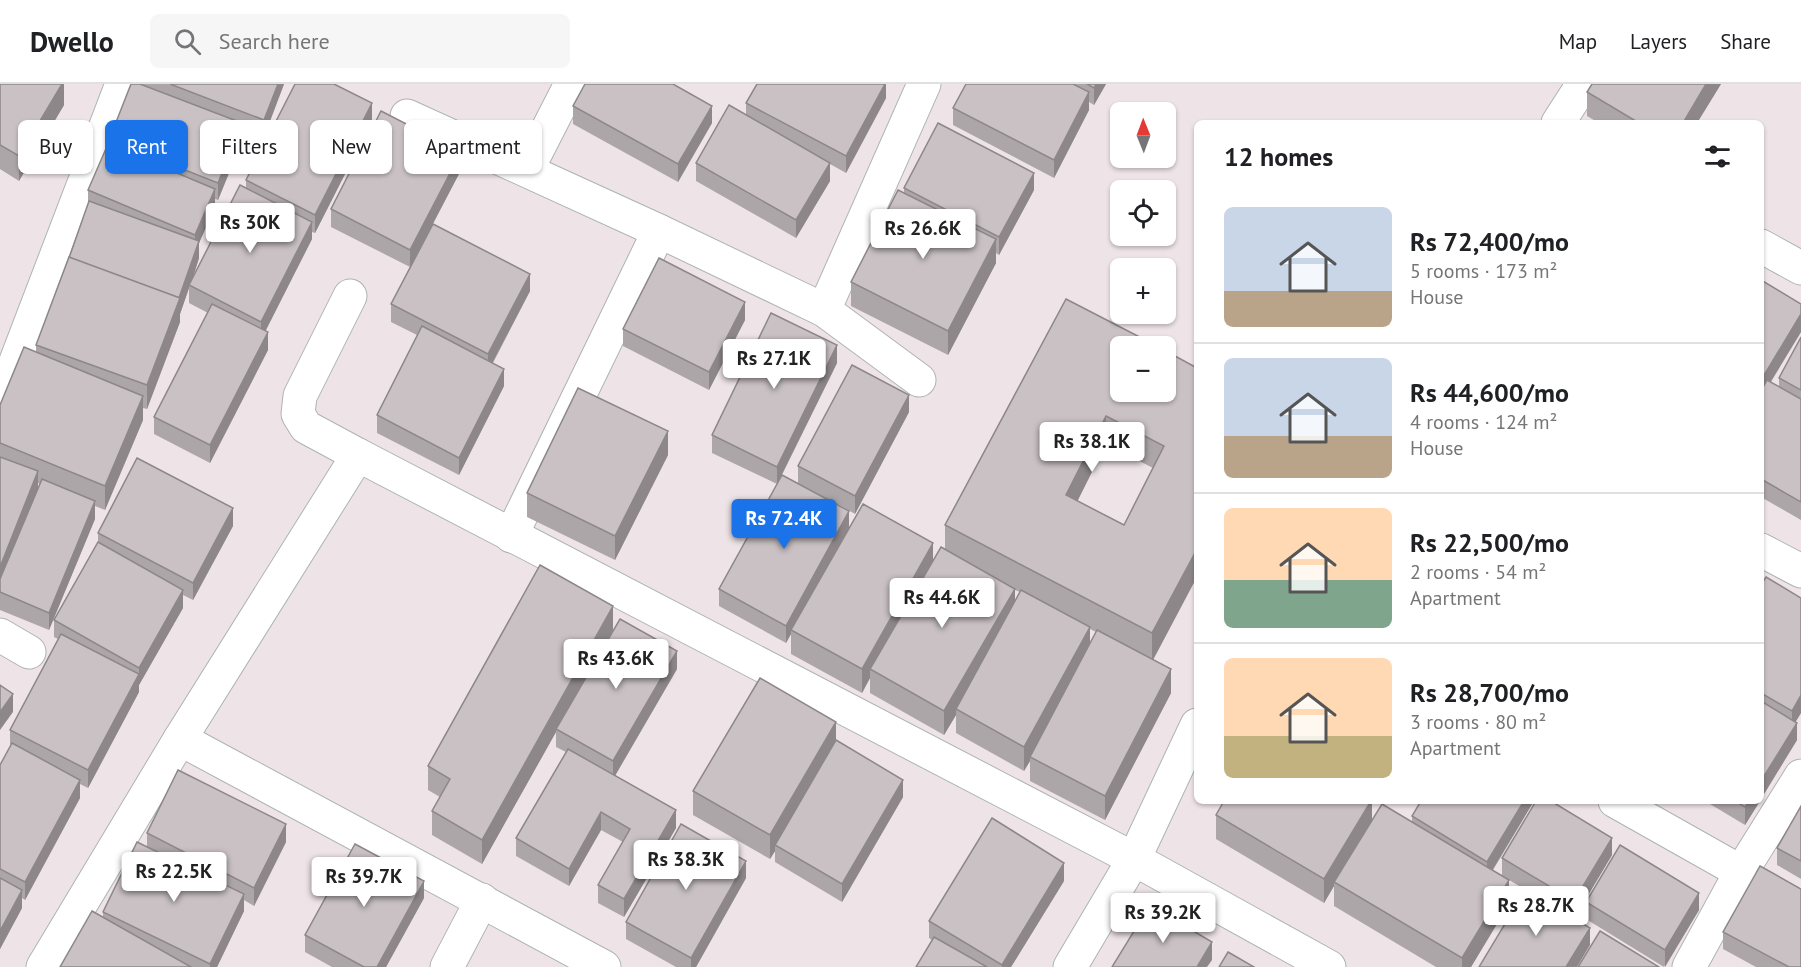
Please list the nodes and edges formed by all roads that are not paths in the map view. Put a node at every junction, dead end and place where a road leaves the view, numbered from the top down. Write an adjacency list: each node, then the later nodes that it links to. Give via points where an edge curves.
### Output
1 (122, 84): 16 (street)
2 (571, 84): 8 (street)
3 (924, 84): 14 (street)
4 (1583, 84): 7 (street)
5 (407, 116): 6 (street)
6 (416, 120)
7 (1560, 120)
8 (542, 141)
9 (536, 174): 10 (street)
10 (659, 231): 14 (street); 18 (street)
11 (1764, 248): 12 (street)
12 (1801, 268)
13 (350, 296): 17 (street, via 300,396 298,414 306,427)
14 (824, 310): 15 (street)
15 (919, 380)
16 (0, 403)
17 (358, 455): 18 (street); 24 (street)
18 (512, 536): 27 (street)
19 (1764, 552): 20 (street)
20 (1801, 571)
21 (0, 635): 22 (street)
22 (29, 652)
23 (1194, 731): 27 (street)
24 (180, 739): 29 (street); 31 (street)
25 (1801, 776): 28 (street)
26 (1620, 804): 28 (street)
27 (1134, 859): 34 (street); 35 (street)
28 (1742, 872): 30 (street)
29 (482, 900): 32 (street); 33 (street)
30 (1701, 963)
31 (43, 967)
32 (447, 967)
33 (604, 967)
34 (1070, 967)
35 (1329, 967)

